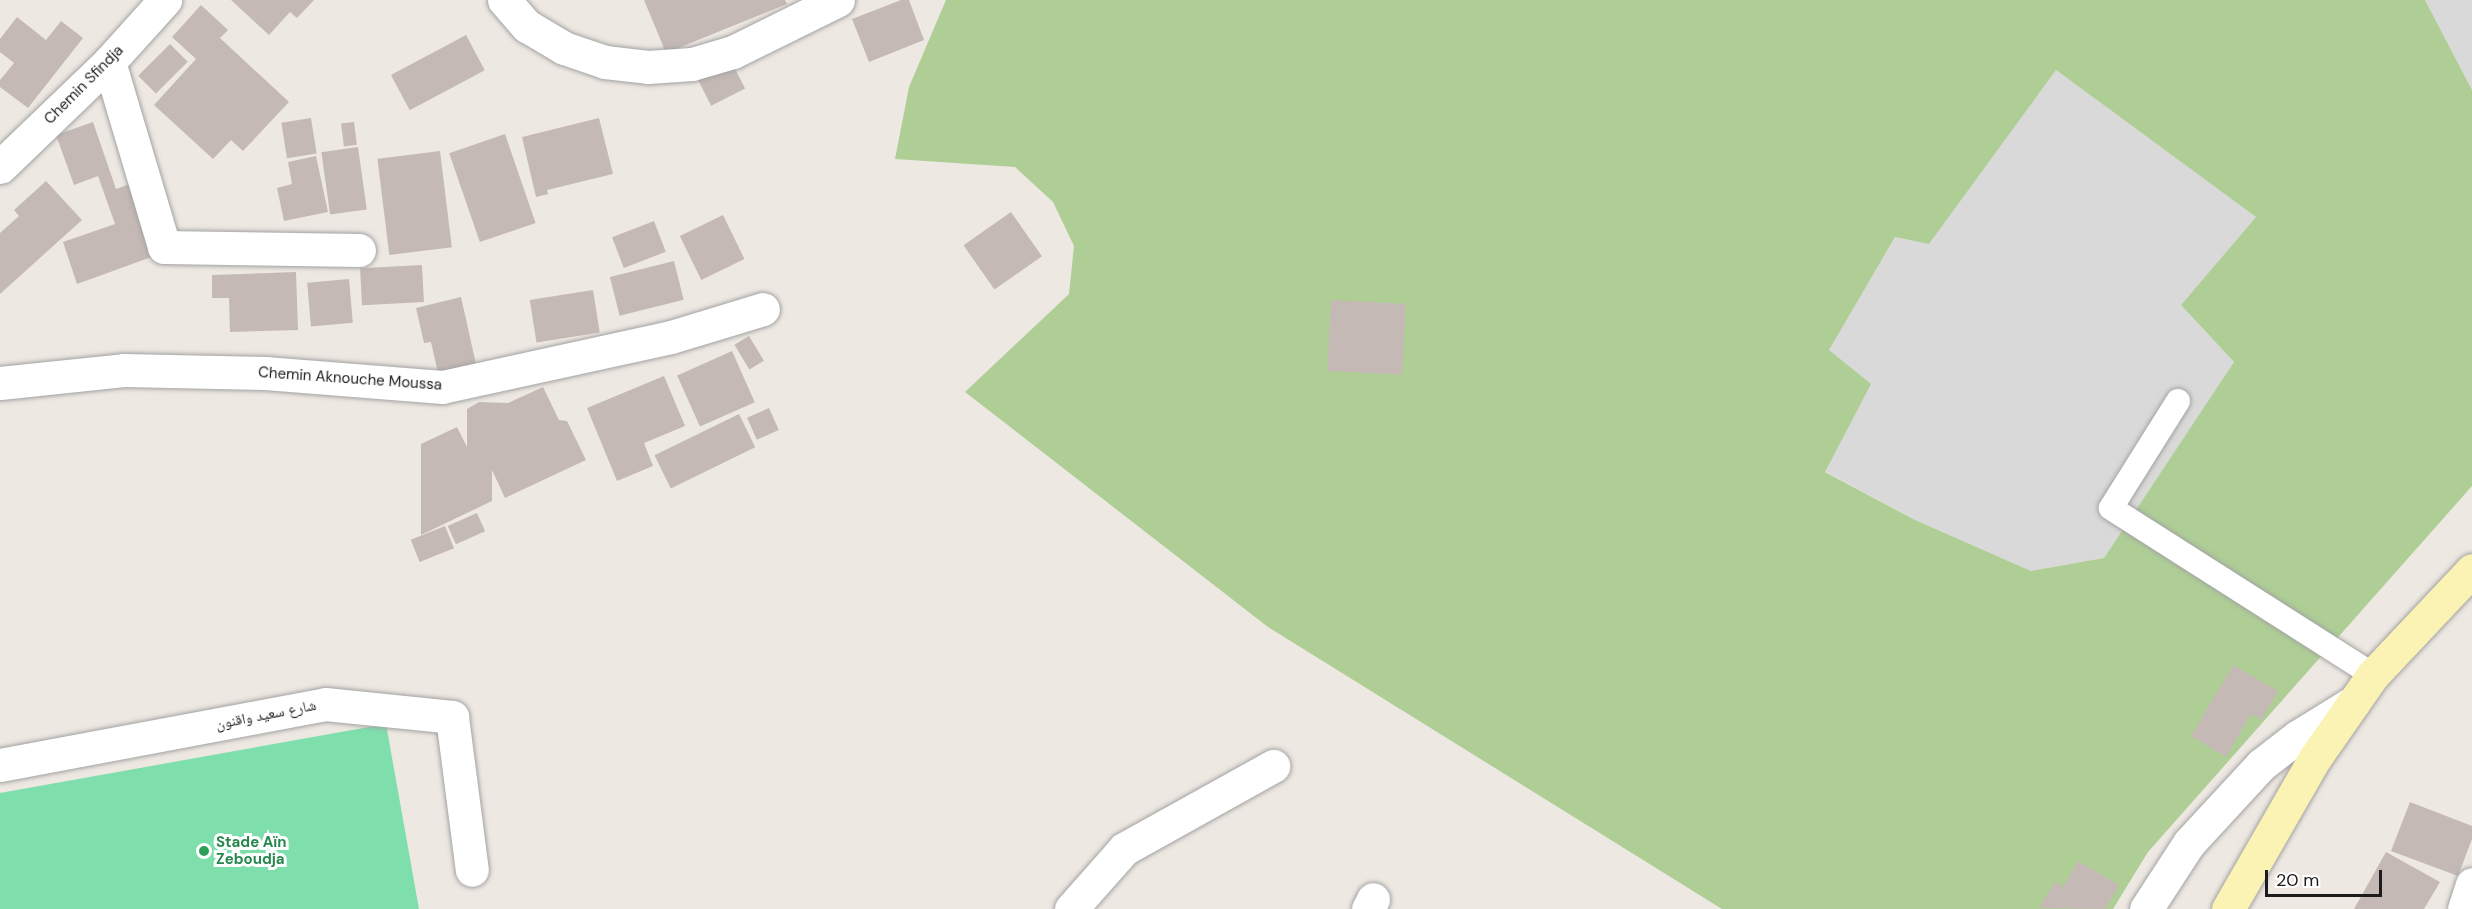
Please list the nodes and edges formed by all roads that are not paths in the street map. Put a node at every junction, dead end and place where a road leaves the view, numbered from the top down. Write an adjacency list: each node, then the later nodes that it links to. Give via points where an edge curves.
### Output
1 (165, 0): 4 (street, Chemin Sfindja)
2 (504, 0): 3 (street, via 527,26 564,48 605,62 648,67 692,64 733,52)
3 (838, 0)
4 (109, 62): 5 (street, Chemin Sfindja); 6 (street, via 164,248)
5 (0, 167)
6 (359, 250)
7 (763, 309): 8 (street, Chemin Aknouche Moussa, via 671,336 442,387 265,374 123,370)
8 (0, 383)
9 (2178, 401): 11 (lane, via 2111,508)
10 (2472, 570): 11 (main road)
11 (2373, 675): 12 (main road)
12 (2354, 702): 18 (street, via 2297,736 2261,765 2189,843); 19 (main road, via 2283,809)
13 (0, 765): 15 (street, شارع سعيد واقنون, via 325,704 452,717)
14 (1273, 766): 17 (street, via 1124,849)
15 (472, 870)
16 (2472, 884): 20 (street)
17 (1071, 909)
18 (2146, 909)
19 (2228, 909)
20 (2464, 909)

